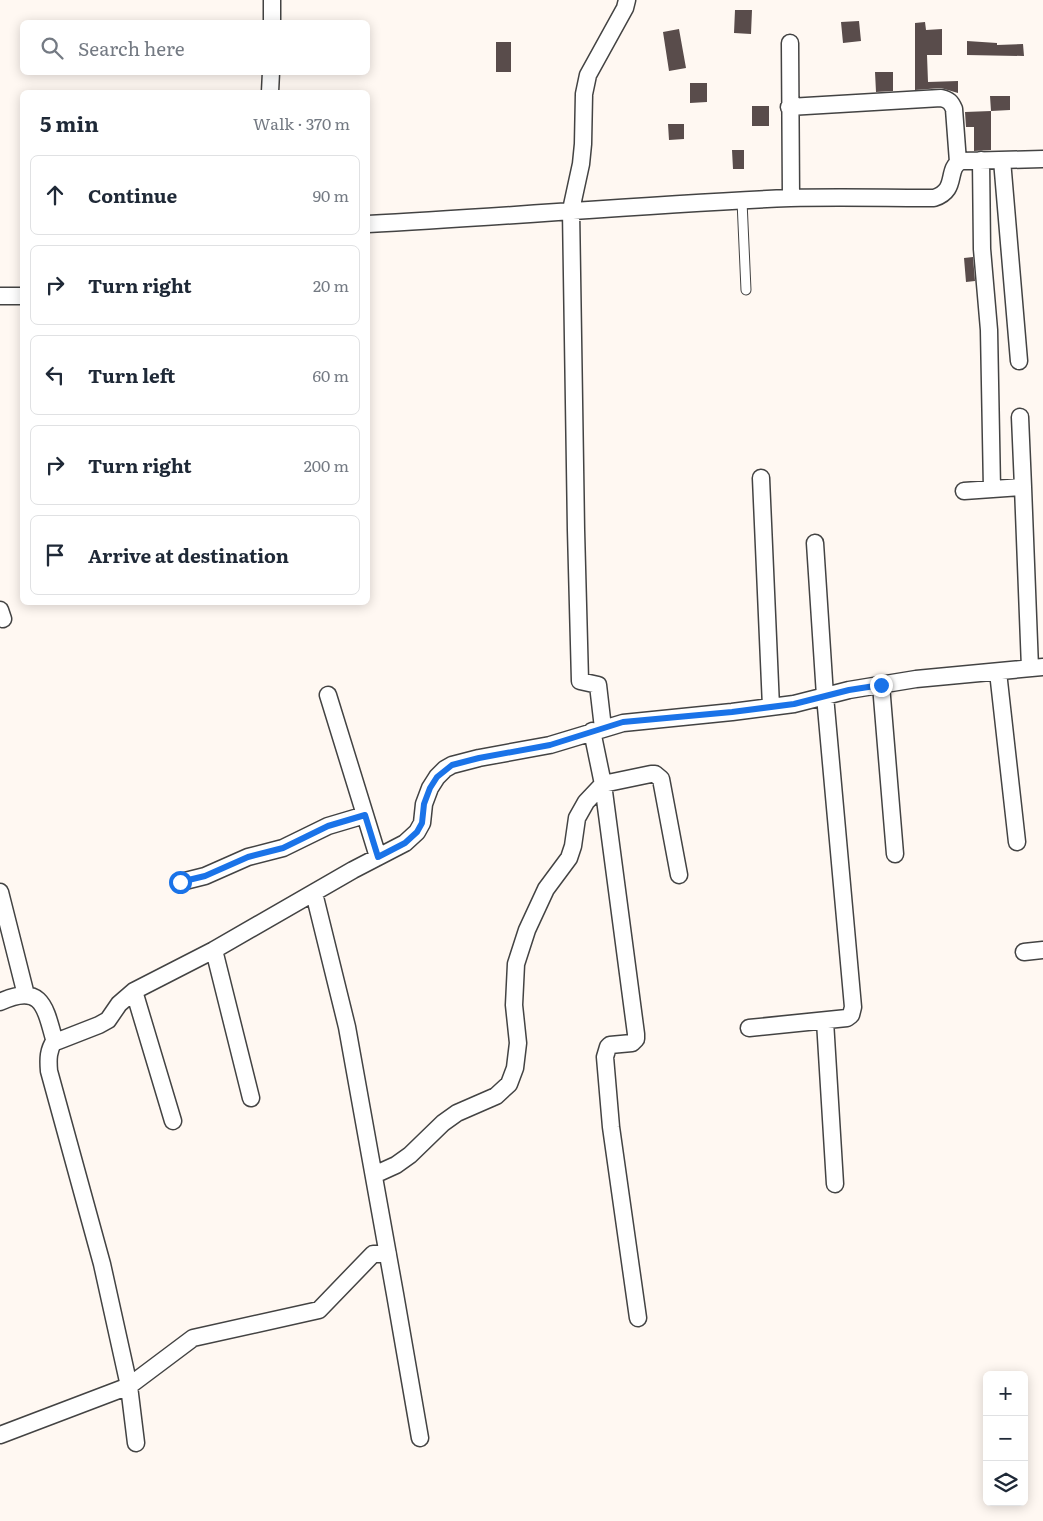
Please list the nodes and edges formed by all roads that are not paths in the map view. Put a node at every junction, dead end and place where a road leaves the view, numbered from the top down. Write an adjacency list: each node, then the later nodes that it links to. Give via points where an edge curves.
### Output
1 (272, 0): 3 (street)
2 (626, 0): 14 (street, via 625,8 588,75 581,164)
3 (272, 20)
4 (790, 43): 7 (street)
5 (271, 75): 6 (street)
6 (270, 90)
7 (789, 107): 11 (street, via 941,98 951,103 954,109); 12 (street)
8 (1043, 158): 10 (street)
9 (981, 160): 10 (street); 11 (street); 23 (street, via 982,249 990,330)
10 (1002, 160): 19 (street)
11 (958, 162): 12 (street, via 947,191 934,198)
12 (791, 198): 13 (street)
13 (742, 201): 14 (street); 16 (lane)
14 (571, 210): 15 (street); 32 (street, via 580,681 598,685)
15 (370, 224)
16 (746, 290)
17 (0, 296): 18 (street)
18 (20, 296)
19 (1019, 361)
20 (1020, 418): 22 (street)
21 (761, 478): 31 (street)
22 (1023, 488): 23 (street); 26 (street)
23 (992, 489): 24 (street)
24 (964, 491)
25 (815, 544): 30 (street)
26 (1036, 668): 27 (street)
27 (998, 672): 28 (street); 35 (street)
28 (881, 685): 30 (street); 36 (street)
29 (328, 695): 34 (street)
30 (825, 696): 31 (street); 48 (street, via 853,1007 847,1018)
31 (771, 707): 32 (street, via 623,722)
32 (597, 730): 33 (street); 37 (street, via 550,745 452,765 437,777 430,788 417,832 405,843)
33 (603, 784): 38 (street, via 652,774 661,779); 53 (street, via 586,802 577,818 568,858 546,889 516,964 514,1005 518,1043 516,1068 509,1084 496,1096 443,1123 410,1155); 56 (street, via 636,1034 632,1043 610,1045 605,1057 611,1126)
34 (365, 815): 37 (street); 39 (street, via 328,826 283,848)
35 (1017, 842)
36 (895, 854)
37 (378, 857): 41 (street)
38 (679, 875)
39 (180, 882)
40 (0, 892): 46 (street)
41 (314, 893): 42 (street); 53 (street, via 346,1027)
42 (214, 950): 45 (street); 51 (street)
43 (1043, 950): 44 (street)
44 (1024, 952)
45 (134, 991): 50 (street, via 108,1020 65,1040); 52 (street)
46 (26, 995): 47 (street); 50 (street, via 42,1003)
47 (0, 1002)
48 (825, 1020): 49 (street); 54 (street)
49 (749, 1028)
50 (55, 1040): 57 (street, via 48,1058 49,1071 102,1264)
51 (251, 1098)
52 (173, 1121)
53 (374, 1175): 55 (street)
54 (835, 1184)
55 (388, 1254): 57 (street, via 373,1254 319,1310 193,1338); 59 (street)
56 (638, 1318)
57 (129, 1386): 58 (street); 60 (street)
58 (0, 1435)
59 (420, 1438)
60 (136, 1443)

